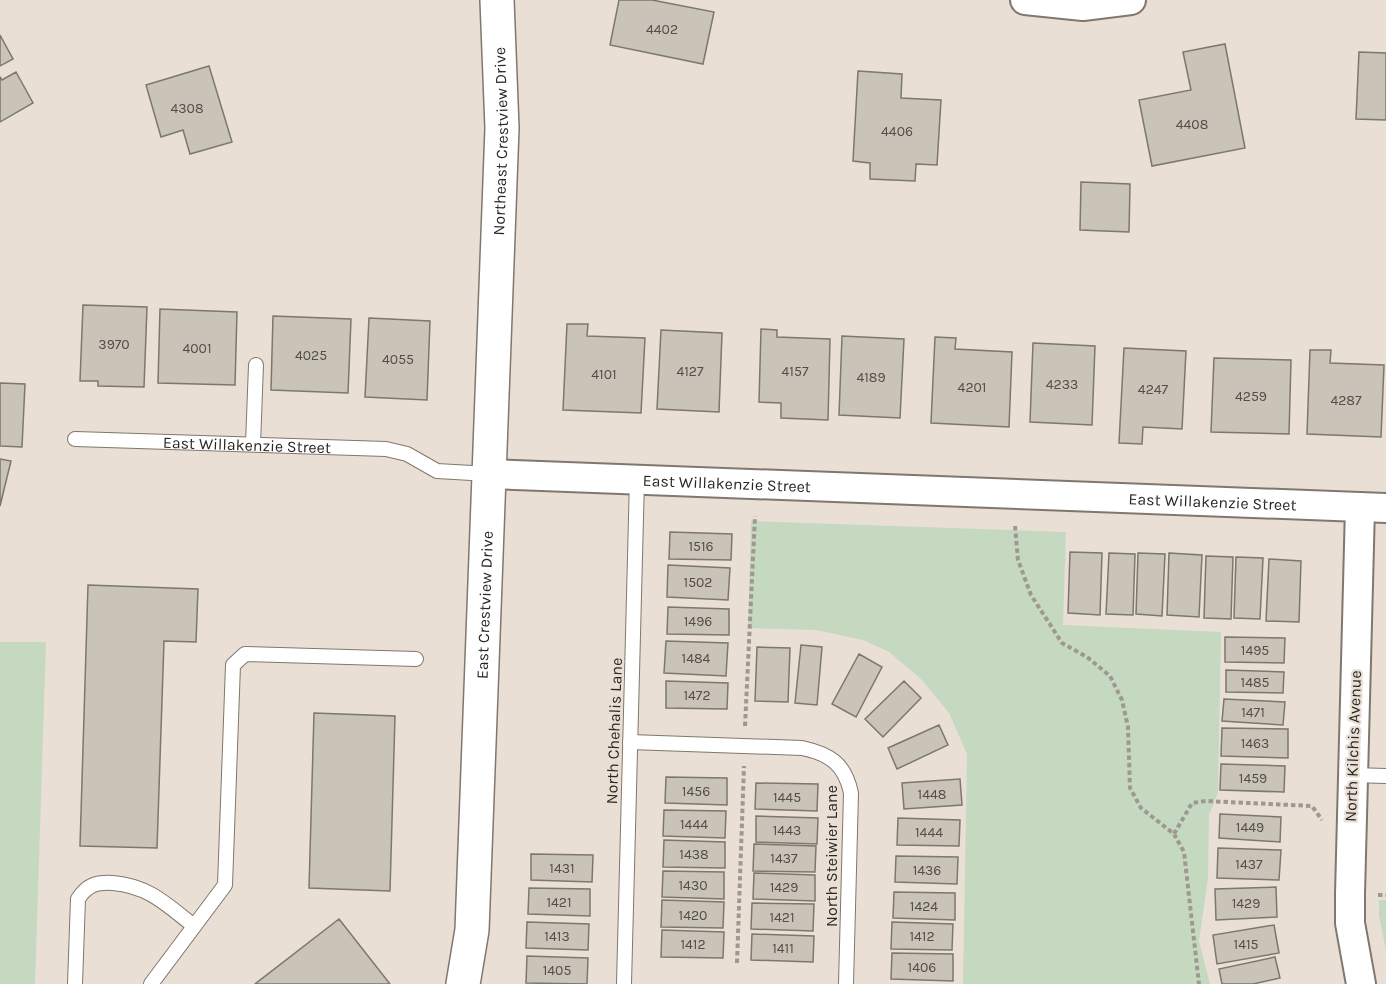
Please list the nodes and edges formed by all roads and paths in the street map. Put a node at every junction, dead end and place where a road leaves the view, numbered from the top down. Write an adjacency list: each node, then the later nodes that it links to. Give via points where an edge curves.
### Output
1 (497, 0): 4 (street, Northeast Crestview Drive, via 502,128)
2 (1025, 0): 3 (street, via 1083,6)
3 (1131, 0)
4 (496, 282): 8 (street, East Crestview Drive)
5 (256, 365): 7 (lane)
6 (75, 439): 7 (lane, East Willakenzie Street)
7 (253, 444): 8 (lane, East Willakenzie Street, via 386,448 407,454 436,471)
8 (489, 474): 9 (street, East Willakenzie Street); 22 (street, East Crestview Drive)
9 (637, 479): 10 (street, East Willakenzie Street); 15 (lane, North Chehalis Lane)
10 (1373, 507): 17 (street, North Kilchis Avenue)
11 (755, 516): 14 (path)
12 (1015, 526): 19 (path, via 1018,560 1030,595 1062,643 1110,676 1122,700 1128,727 1130,788 1141,808)
13 (416, 659): 21 (lane, via 245,654 233,665 225,885)
14 (746, 727)
15 (630, 742): 28 (lane, North Chehalis Lane); 29 (lane, North Steiwier Lane, via 802,748 823,753 837,764 848,778 851,793)
16 (744, 763): 23 (path)
17 (1352, 775): 18 (lane); 20 (street, North Kilchis Avenue)
18 (1386, 776)
19 (1174, 834): 20 (path, via 1192,803 1312,806); 30 (path, via 1184,852)
20 (1350, 859): 31 (street, North Kilchis Avenue, via 1350,923)
21 (194, 926): 24 (lane, via 152,893 133,885 99,882 85,888 78,899); 25 (lane)
22 (472, 930): 26 (street, East Crestview Drive); 27 (street, East Crestview Drive)
23 (737, 963)
24 (75, 984)
25 (151, 984)
26 (463, 984)
27 (480, 984)
28 (624, 984)
29 (846, 984)
30 (1199, 984)
31 (1361, 984)

